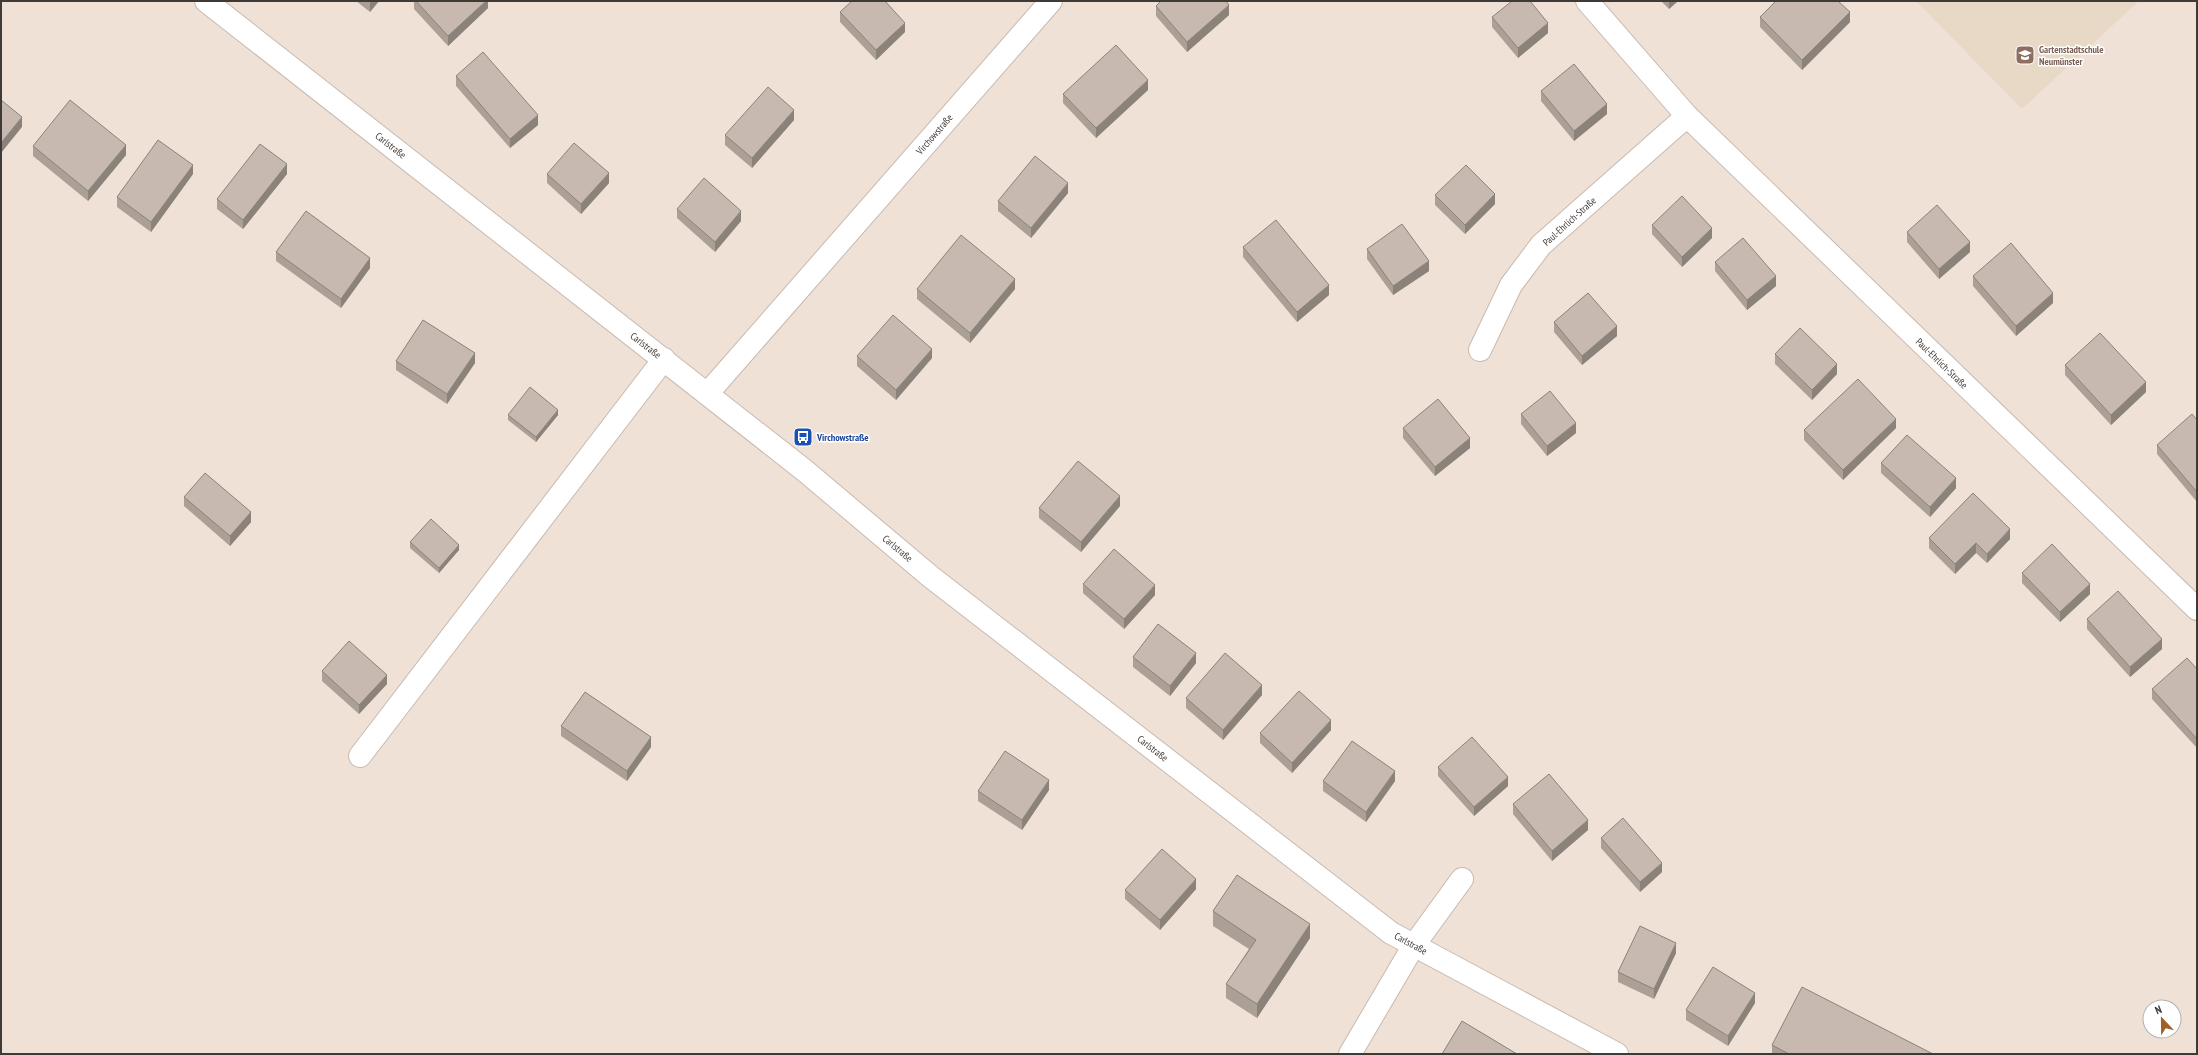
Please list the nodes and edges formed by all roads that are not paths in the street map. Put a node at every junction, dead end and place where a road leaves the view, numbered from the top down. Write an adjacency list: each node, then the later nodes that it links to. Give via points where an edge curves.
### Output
1 (206, 1): 6 (street, Carlstraße)
2 (1051, 1): 7 (street, Virchowstraße)
3 (1587, 1): 4 (street, Paul-Ehrlich-Straße)
4 (1687, 116): 5 (street, Paul-Ehrlich-Straße, via 1542,245 1511,285); 8 (street, Paul-Ehrlich-Straße)
5 (1480, 350)
6 (664, 359): 7 (street, Carlstraße); 9 (street)
7 (707, 394): 11 (street, Carlstraße, via 804,470 931,577 1391,933)
8 (2197, 609)
9 (360, 756)
10 (1462, 879): 11 (street)
11 (1414, 945): 12 (street); 13 (street, Carlstraße)
12 (1350, 1054)
13 (1617, 1054)

